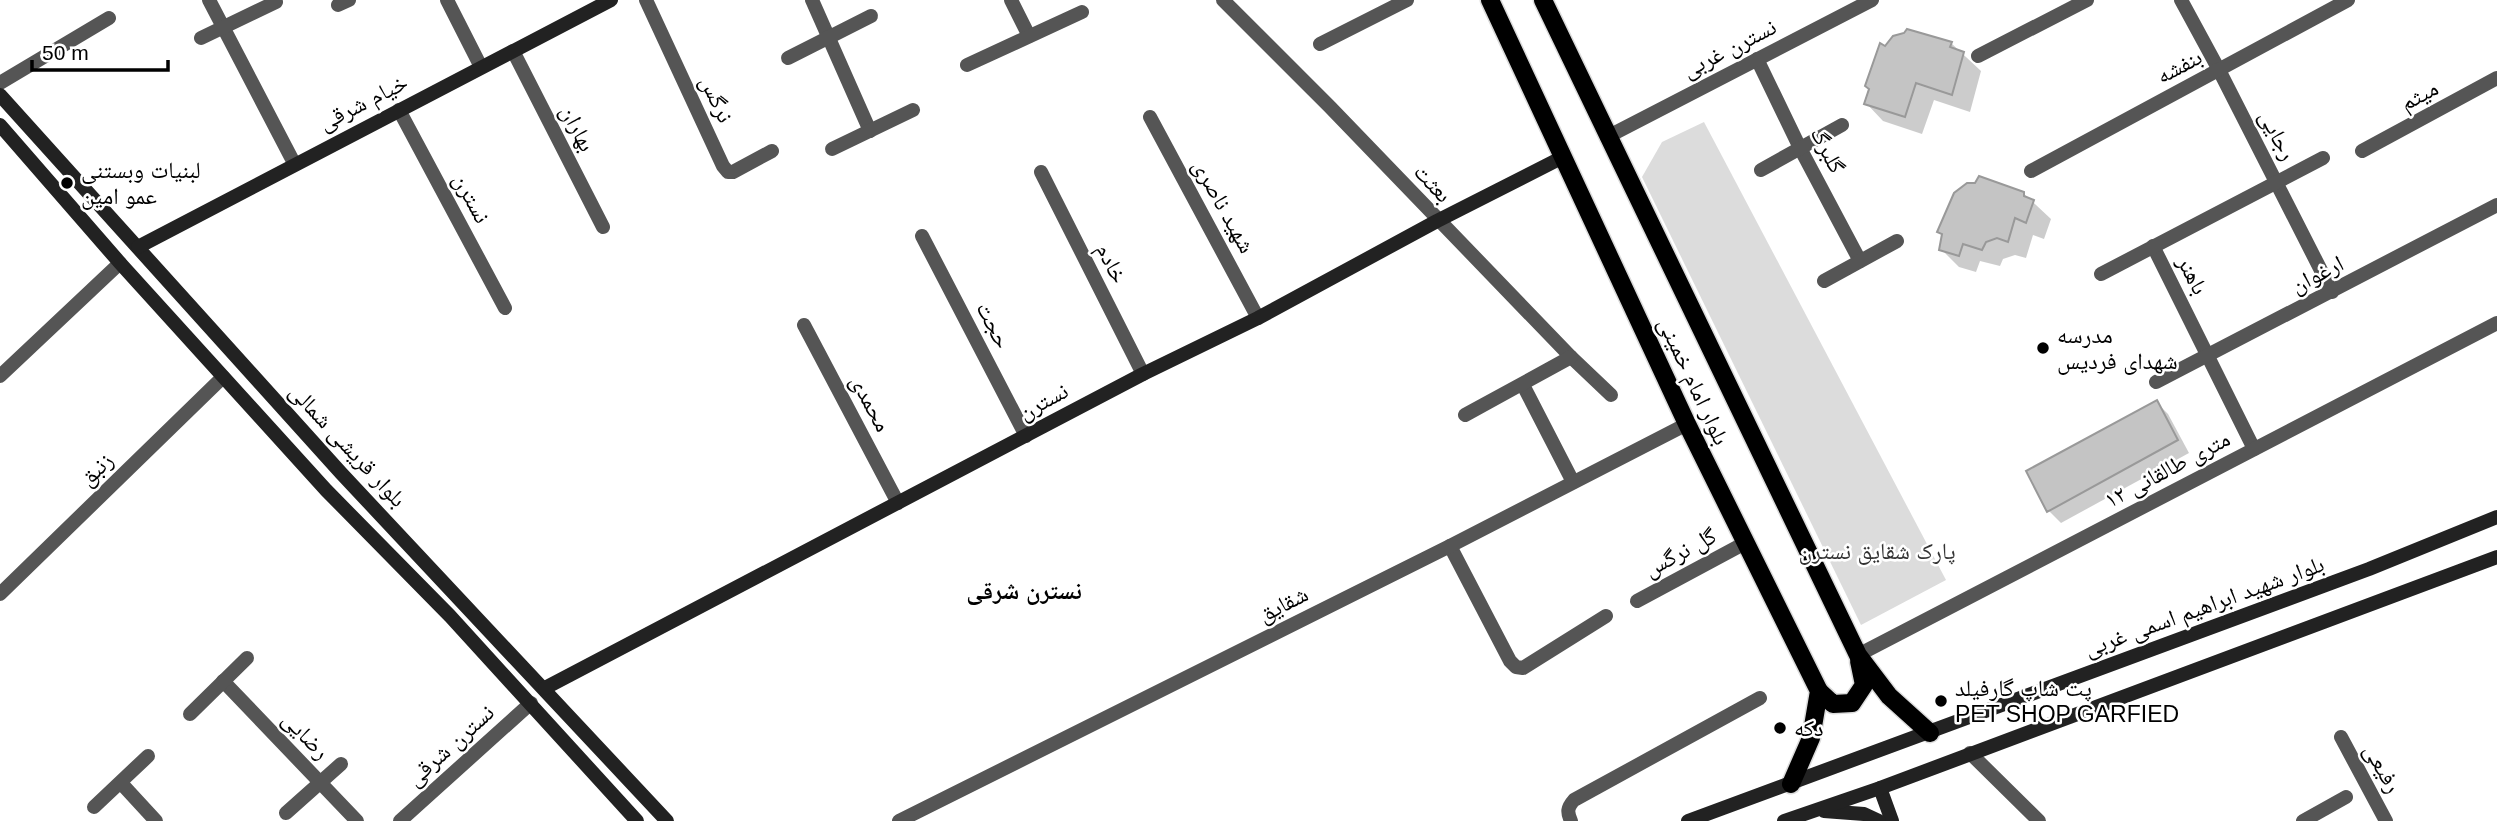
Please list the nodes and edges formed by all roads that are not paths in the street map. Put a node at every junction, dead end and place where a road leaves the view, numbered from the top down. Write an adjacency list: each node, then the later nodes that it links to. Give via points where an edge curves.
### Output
1 (209, 0): 19 (street)
2 (447, 0): 29 (street)
3 (611, 0): 24 (main road, خیام شرقی)
4 (646, 0): 43 (street, نرگس, via 728,172)
5 (812, 0): 21 (street)
6 (1012, 0): 20 (street)
7 (1223, 0): 53 (street, بعثت)
8 (1407, 0): 23 (street)
9 (1490, 0): 45 (main road, بلوار امام خمینی)
10 (1543, 0): 40 (main road, بلوار امام خمینی)
11 (1872, 0): 27 (street, نسترن غربی)
12 (2087, 0): 25 (street)
13 (2181, 0): 30 (street, رجایی)
14 (2348, 0): 30 (street, بنفشه)
15 (276, 2): 19 (street)
16 (1082, 12): 20 (street)
17 (871, 16): 21 (street)
18 (109, 18): 32 (street)
19 (223, 27): 22 (street); 47 (street)
20 (1029, 36): 28 (street)
21 (828, 37): 26 (street); 39 (street)
22 (201, 38)
23 (1320, 44)
24 (513, 51): 29 (main road, خیام شرقی); 54 (street, بهاران)
25 (1978, 56)
26 (788, 58)
27 (1757, 59): 40 (street, نسترن غربی); 41 (street, گلبرگ)
28 (967, 65)
29 (481, 67): 34 (main road, خیام شرقی)
30 (2219, 70): 49 (street, بنفشه); 51 (street, رجایی)
31 (2497, 78): 44 (street, میثم)
32 (0, 83)
33 (0, 94): 58 (main road, بلوار قریشی شمالی)
34 (398, 110): 47 (main road, خیام شرقی); 64 (street, نسترن)
35 (913, 110): 39 (street)
36 (1150, 117): 65 (street, شهید ناصری)
37 (0, 125): 60 (main road, بلوار قریشی شمالی)
38 (1842, 125): 41 (street)
39 (870, 131): 42 (street)
40 (1608, 137): 91 (main road, بلوار امام خمینی)
41 (1800, 148): 48 (street); 59 (street, گلبرگ)
42 (832, 149)
43 (772, 151)
44 (2362, 151)
45 (1563, 157): 53 (main road, نسترن); 77 (main road, بلوار امام خمینی)
46 (2323, 158): 51 (street, باهنر)
47 (294, 163): 58 (main road, خیام شرقی)
48 (1762, 170)
49 (2031, 171)
50 (1041, 172): 70 (street, خادم)
51 (2276, 183): 57 (street, باهنر); 63 (street, رجایی)
52 (2497, 205): 63 (street, ارغوان)
53 (1437, 220): 65 (main road, نسترن); 69 (street, بعثت)
54 (603, 227)
55 (922, 236): 78 (street, حجت)
56 (1897, 241): 59 (street)
57 (2153, 246): 61 (street); 68 (street, باهنر)
58 (138, 247): 88 (main road, بلوار قریشی شمالی)
59 (1860, 261): 62 (street)
60 (120, 263): 71 (street); 72 (main road, بلوار قریشی شمالی)
61 (2101, 274)
62 (1824, 281)
63 (2332, 292): 68 (street, ارغوان)
64 (505, 308)
65 (1258, 317): 70 (main road, نسترن)
66 (2497, 323): 79 (street, ۱۲ متری طالقانی)
67 (804, 325): 81 (street, محمدی)
68 (2208, 355): 73 (street, ارغوان); 79 (street, باهنر)
69 (1571, 357): 74 (street); 75 (street, بعثت)
70 (1143, 374): 78 (main road, نسترن)
71 (0, 376)
72 (223, 377): 86 (street, زنبق); 89 (main road, بلوار قریشی شمالی)
73 (2156, 382)
74 (1523, 385): 76 (street); 80 (street)
75 (1611, 395)
76 (1465, 415)
77 (1686, 424): 80 (street, شقایق); 83 (main road, بلوار امام خمینی)
78 (1026, 436): 81 (main road, نسترن)
79 (2254, 449): 91 (street, ۱۲ متری طالقانی)
80 (1573, 482): 84 (street, شقایق)
81 (898, 503): 94 (main road, نسترن)
82 (2497, 517): 99 (main road, بلوار شهید ابراهیم اسمی غربی)
83 (1745, 543): 87 (street, گل نرگس); 95 (main road, بلوار امام خمینی)
84 (1450, 546): 90 (street, via 1516,667 1523,668); 117 (street, شقایق)
85 (2497, 557): 101 (main road)
86 (0, 594)
87 (1637, 601)
88 (464, 603): 89 (main road); 94 (main road, بلوار قریشی شمالی)
89 (450, 616): 97 (main road, بلوار قریشی شمالی)
90 (1606, 616)
91 (1858, 655): 95 (main road, via 1864,685 1852,703 1833,704); 99 (main road, بلوار امام خمینی, via 1889,696)
92 (247, 658): 93 (street)
93 (223, 681): 98 (street); 105 (street, رضایی)
94 (545, 688): 116 (main road, بلوار قریشی شمالی)
95 (1819, 691): 106 (main road, via 1811,738)
96 (1760, 698): 118 (street, via 1574,800 1568,807)
97 (531, 703): 114 (street, نسترن شرقی); 115 (main road, بلوار قریشی شمالی)
98 (190, 714)
99 (1930, 733): 106 (main road, بلوار شهید ابراهیم اسمی غربی)
100 (2341, 737): 125 (street, رفیعی)
101 (1970, 753): 107 (main road); 123 (street)
102 (148, 756): 104 (street)
103 (341, 764): 105 (street)
104 (121, 783): 109 (street); 112 (street)
105 (320, 783): 111 (street); 113 (street, رضایی)
106 (1791, 784): 119 (main road, بلوار شهید ابراهیم اسمی غربی)
107 (1880, 788): 110 (main road); 122 (main road)
108 (2346, 797): 124 (street)
109 (94, 807)
110 (1809, 811): 120 (main road); 121 (main road, via 1838,810)
111 (286, 813)
112 (156, 821)
113 (357, 821)
114 (400, 821)
115 (637, 821)
116 (667, 821)
117 (899, 821)
118 (1572, 821)
119 (1688, 821)
120 (1784, 821)
121 (1880, 821)
122 (1892, 821)
123 (2039, 821)
124 (2303, 821)
125 (2386, 821)

